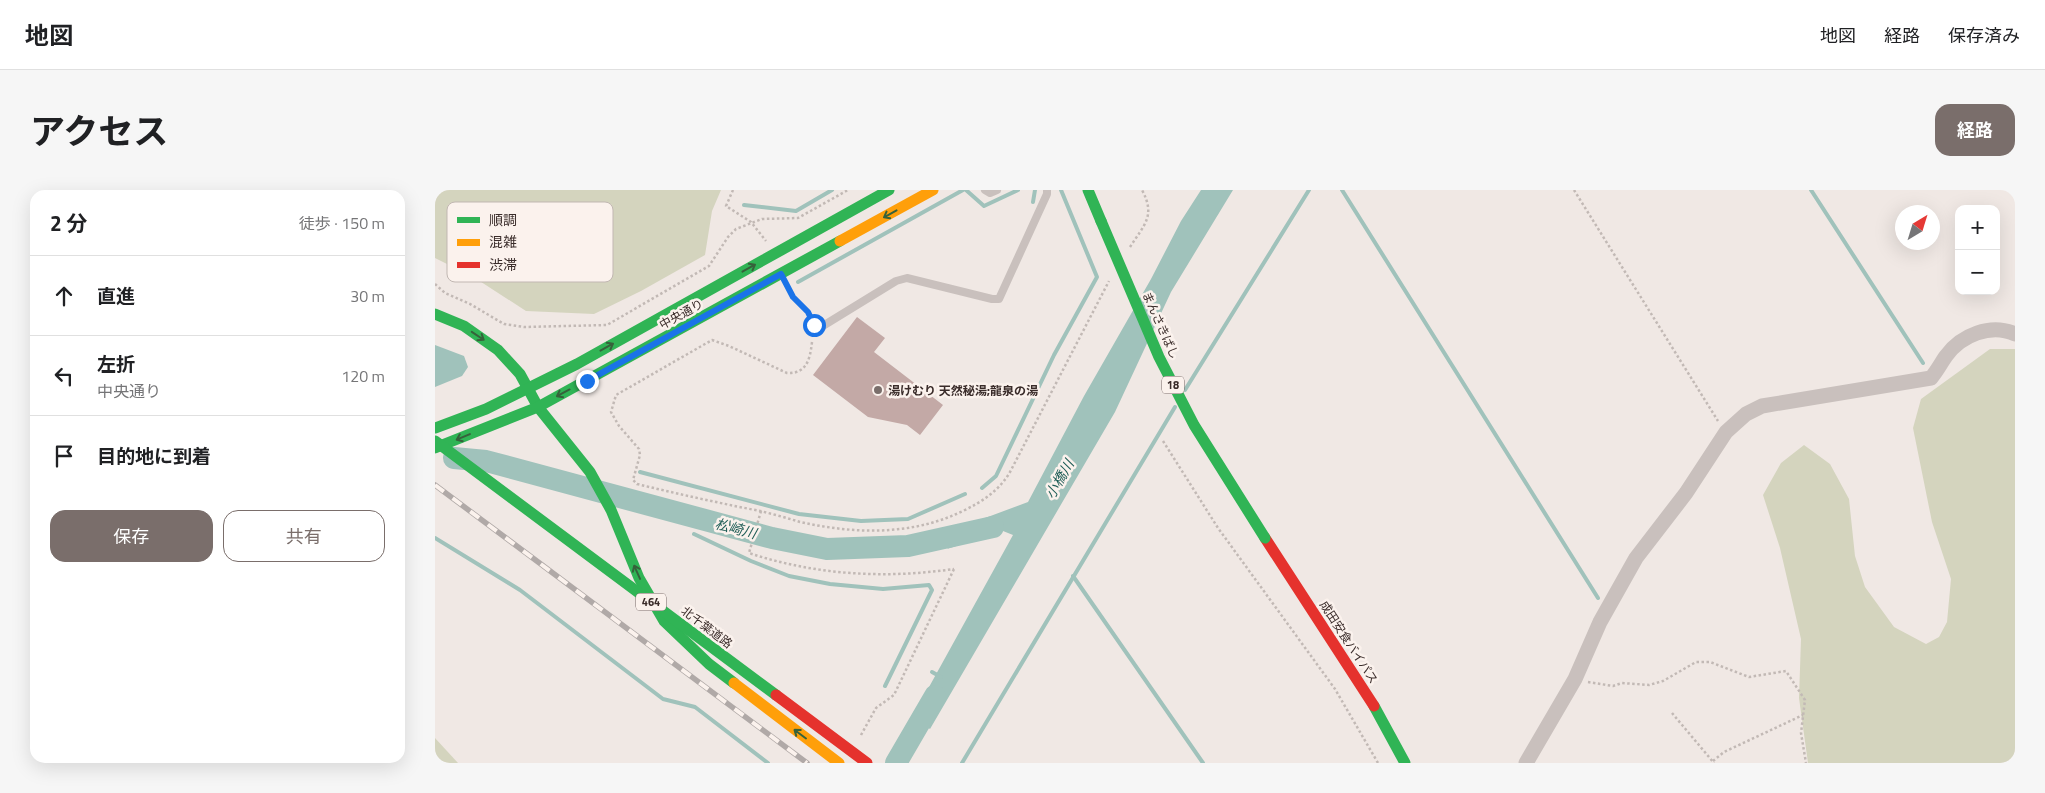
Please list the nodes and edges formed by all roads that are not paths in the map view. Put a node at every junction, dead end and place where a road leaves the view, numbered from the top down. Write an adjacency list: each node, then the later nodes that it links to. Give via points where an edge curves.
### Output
1 (889, 190): 11 (main road, 中央通り, one-way to 1, via 577,364)
2 (933, 190): 12 (main road, 中央通り, one-way to 12)
3 (985, 190): 4 (lane, via 990,193)
4 (997, 190)
5 (1047, 190): 8 (lane, via 999,299 907,278 896,281)
6 (1088, 190): 16 (main road, まんさきばし / 18, bridge, via 1159,357 1194,425)
7 (435, 314): 11 (main road, one-way to 11, via 464,326 499,350)
8 (813, 332)
9 (2015, 334): 20 (street, via 2000,330 1970,336 1947,354 1931,378 1762,406 1745,414 1726,432 1636,558 1600,622 1575,679)
10 (504, 375): 11 (main road)
11 (528, 388): 12 (main road); 13 (main road, 中央通り, via 486,410)
12 (538, 406): 15 (main road, 中央通り, one-way to 15); 17 (main road, one-way to 12, bridge, via 709,664 664,621 639,578 611,510 590,472)
13 (435, 428)
14 (435, 441): 18 (main road, 北千葉道路 / 464, bridge)
15 (435, 448)
16 (1265, 538): 19 (main road, 成田安食バイパス / 18, via 1368,695)
17 (839, 763)
18 (867, 763)
19 (1405, 763)
20 (1526, 763)

